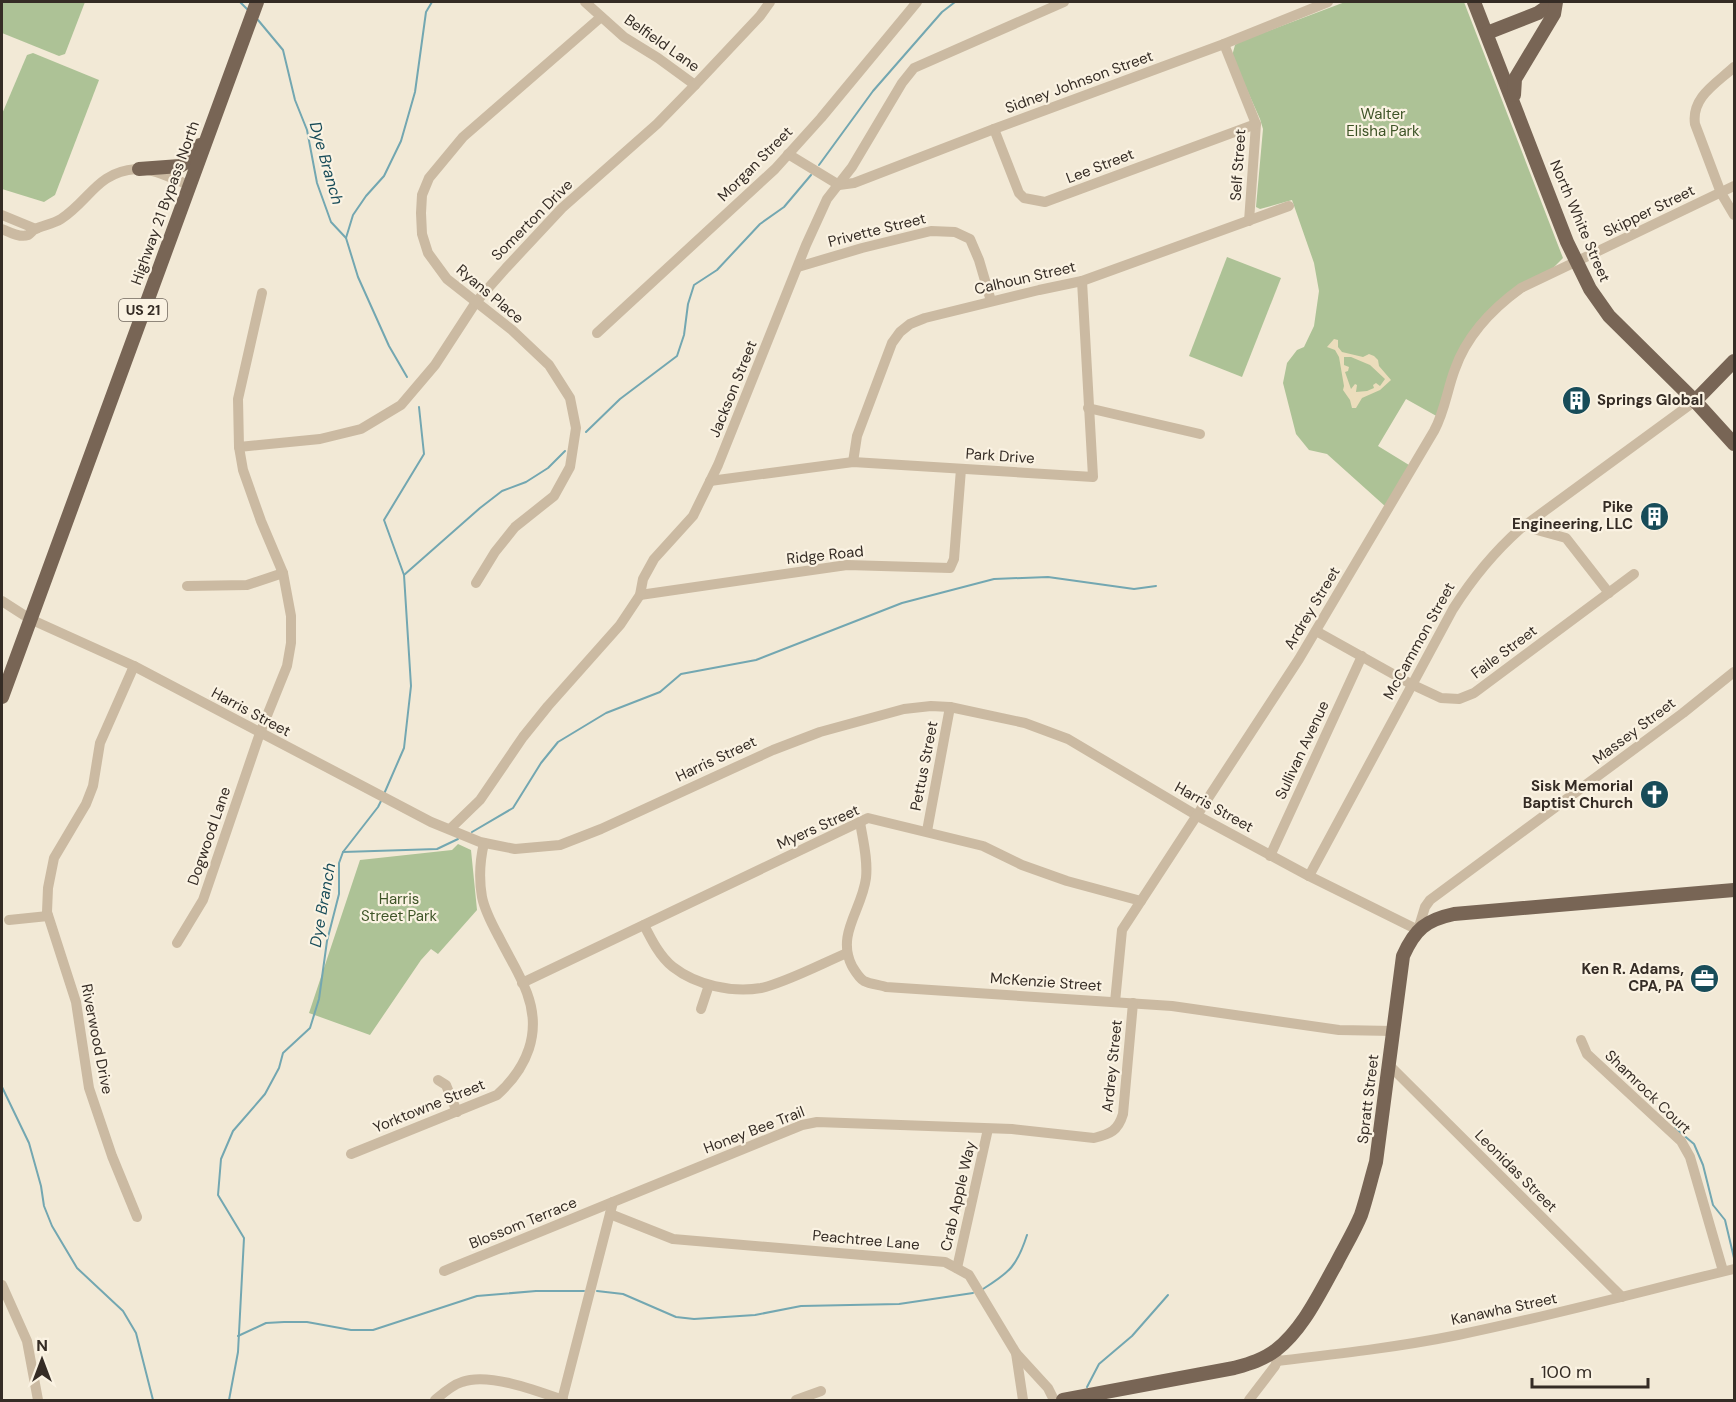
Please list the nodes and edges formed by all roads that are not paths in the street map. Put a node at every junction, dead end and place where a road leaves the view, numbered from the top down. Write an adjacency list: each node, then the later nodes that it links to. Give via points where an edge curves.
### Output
1 (257, 2): 19 (main road, Highway 21 Bypass North / US 21)
2 (585, 2): 11 (street, Belfield Lane)
3 (770, 2): 15 (street, Somerton Drive)
4 (917, 2): 20 (street, Morgan Street)
5 (1064, 2): 22 (street, Jackson Street, via 914,69)
6 (1296, 2): 10 (street)
7 (1328, 2): 10 (street, Sidney Johnson Street)
8 (1474, 2): 12 (main road, North White Street)
9 (1555, 2): 12 (main road); 16 (main road, via 1554,14 1515,79)
10 (1300, 13): 13 (street, Sidney Johnson Street)
11 (601, 17): 15 (street, Belfield Lane); 37 (street, Ryans Place, via 463,137 429,178 422,195 421,213 428,253 447,279)
12 (1488, 33): 16 (main road, North White Street)
13 (1224, 44): 17 (street, Self Street); 18 (street, Sidney Johnson Street)
14 (1734, 68): 25 (street, via 1704,94 1694,112)
15 (696, 85): 37 (street, Somerton Drive, via 562,208)
16 (1513, 100): 32 (main road, North White Street)
17 (1256, 124): 18 (street, Lee Street, via 1045,202 1024,198 1019,193); 29 (street, Self Street)
18 (994, 129): 22 (street, Sidney Johnson Street, via 854,183)
19 (207, 136): 21 (main road, via 180,166); 23 (main road, Highway 21 Bypass North / US 21)
20 (788, 154): 22 (street); 38 (street, Morgan Street)
21 (139, 169): 23 (street); 31 (street, via 107,177 61,220)
22 (838, 184): 33 (street, Jackson Street, via 827,199)
23 (189, 185): 56 (main road, Highway 21 Bypass North / US 21)
24 (1734, 186): 25 (street, Skipper Street)
25 (1721, 193): 28 (street); 32 (street, Skipper Street)
26 (1289, 206): 29 (street, Calhoun Street)
27 (2, 215): 31 (street)
28 (1734, 215)
29 (1249, 221): 34 (street, Calhoun Street)
30 (2, 229): 31 (street, via 18,235 28,235)
31 (36, 229)
32 (1576, 263): 40 (main road, North White Street, via 1609,316); 57 (street, Ardrey Street, via 1521,288 1476,329 1455,368 1442,417)
33 (798, 267): 36 (street, Privette Street, via 931,231 955,231 970,239); 47 (street, Jackson Street)
34 (1082, 281): 36 (street, Calhoun Street); 41 (street, Park Drive)
35 (262, 293): 44 (street, Dogwood Lane, via 238,399)
36 (991, 301): 45 (street, Calhoun Street, via 925,318 900,332 892,343 856,436)
37 (476, 302): 44 (street, Somerton Drive, via 435,365 401,405 361,429 320,439); 51 (street, Ryans Place, via 549,365 570,398 576,428 570,467 554,496 515,527)
38 (597, 333)
39 (1734, 361): 40 (main road)
40 (1695, 401): 43 (main road, North White Street); 48 (street, McCammon Street)
41 (1088, 408): 42 (street); 46 (street, Park Drive, via 1093,477)
42 (1200, 434)
43 (1734, 444)
44 (239, 447): 49 (street, Dogwood Lane, via 243,470)
45 (853, 462): 46 (street, Park Drive); 47 (street, Park Drive)
46 (961, 469): 54 (street, Ridge Road, via 950,568 847,564)
47 (711, 481): 54 (street, Jackson Street, via 693,516 654,559 643,579)
48 (1529, 522): 53 (street, via 1537,530 1566,538); 61 (street, McCammon Street, via 1494,553 1470,582)
49 (283, 573): 52 (street, via 247,585); 64 (street, Dogwood Lane, via 291,616 291,643 287,666)
50 (1634, 574): 53 (street, Faile Street)
51 (476, 583)
52 (187, 586)
53 (1610, 593): 61 (street, Faile Street, via 1474,693 1459,699 1441,698)
54 (640, 596): 67 (street, Jackson Street, via 620,625 542,714 480,800)
55 (2, 601): 56 (street, Harris Street)
56 (30, 619): 59 (street, Harris Street); 62 (main road, US 21)
57 (1316, 631): 58 (street, Faile Street); 65 (street, Ardrey Street)
58 (1362, 656): 61 (street, Faile Street); 70 (street, Sullivan Avenue)
59 (134, 666): 64 (street, Harris Street); 74 (street, Riverwood Drive, via 100,743 86,804 54,858)
60 (1734, 672): 77 (street, Massey Street, via 1430,900)
61 (1412, 684): 71 (street, McCammon Street)
62 (2, 697)
63 (950, 707): 65 (street, Harris Street, via 1025,723 1068,739); 68 (street, Pettus Street); 69 (street, Harris Street, via 904,709 820,732 560,845 515,849)
64 (260, 733): 67 (street, Harris Street); 78 (street, Dogwood Lane, via 203,900)
65 (1196, 815): 70 (street, Harris Street); 73 (street, Ardrey Street)
66 (860, 822): 68 (street, Myers Street, via 868,819); 76 (street, Myers Street); 79 (street, via 866,878 845,946)
67 (450, 829): 69 (street, Harris Street)
68 (927, 831): 73 (street, Myers Street, via 983,846 1045,873)
69 (484, 843): 80 (street, Yorktowne Street, via 480,870 482,898)
70 (1270, 856): 71 (street, Harris Street)
71 (1309, 876): 77 (street, Harris Street)
72 (1734, 890): 77 (main road, via 1454,914 1438,917)
73 (1141, 901): 82 (street, Ardrey Street, via 1122,930)
74 (48, 916): 75 (street); 95 (street, Riverwood Drive, via 76,1002 89,1088)
75 (9, 920)
76 (644, 925): 80 (street, Myers Street); 81 (street, via 671,966)
77 (1418, 930): 85 (main road, Spratt Street, via 1403,956)
78 (177, 943)
79 (847, 953): 81 (street, via 761,988); 82 (street, McKenzie Street, via 854,971 864,981 886,987)
80 (522, 983): 89 (street, Yorktowne Street, via 533,1039 526,1058 513,1081 497,1095)
81 (710, 985): 84 (street)
82 (1115, 1002): 83 (street, McKenzie Street)
83 (1133, 1003): 85 (street, McKenzie Street, via 1339,1030); 91 (street, Ardrey Street, via 1123,1114)
84 (701, 1009)
85 (1393, 1031): 87 (main road, Spratt Street)
86 (1581, 1040): 99 (street, Shamrock Court, via 1587,1054 1681,1141 1690,1157)
87 (1389, 1065): 101 (street, Leonidas Street); 103 (main road, Spratt Street, via 1376,1161 1360,1216 1306,1316)
88 (438, 1080): 89 (street, via 446,1085)
89 (457, 1112): 92 (street, Yorktowne Street)
90 (988, 1129): 91 (street, Honey Bee Trail, via 1094,1138); 93 (street, Honey Bee Trail, via 837,1122 802,1125); 96 (street, Crab Apple Way)
91 (1115, 1131)
92 (351, 1154)
93 (613, 1202): 94 (street); 98 (street, Blossom Terrace)
94 (610, 1214): 96 (street, Peachtree Lane, via 673,1239 911,1258 945,1262); 105 (street)
95 (138, 1217)
96 (957, 1268): 102 (street, via 969,1275)
97 (1734, 1269): 99 (street, Kanawha Street)
98 (444, 1271)
99 (1723, 1271): 101 (street, Kanawha Street)
100 (2, 1285): 106 (street, via 27,1341)
101 (1622, 1297): 103 (street, Kanawha Street, via 1457,1335 1342,1354)
102 (1016, 1353): 109 (street); 110 (street, via 1048,1388)
103 (1276, 1356): 111 (main road, Spratt Street, via 1222,1371); 112 (street)
104 (821, 1391): 108 (street)
105 (563, 1400): 107 (street, via 519,1384 483,1380 462,1381)
106 (38, 1401)
107 (435, 1401)
108 (796, 1401)
109 (1023, 1401)
110 (1054, 1401)
111 (1063, 1401)
112 (1249, 1401)

